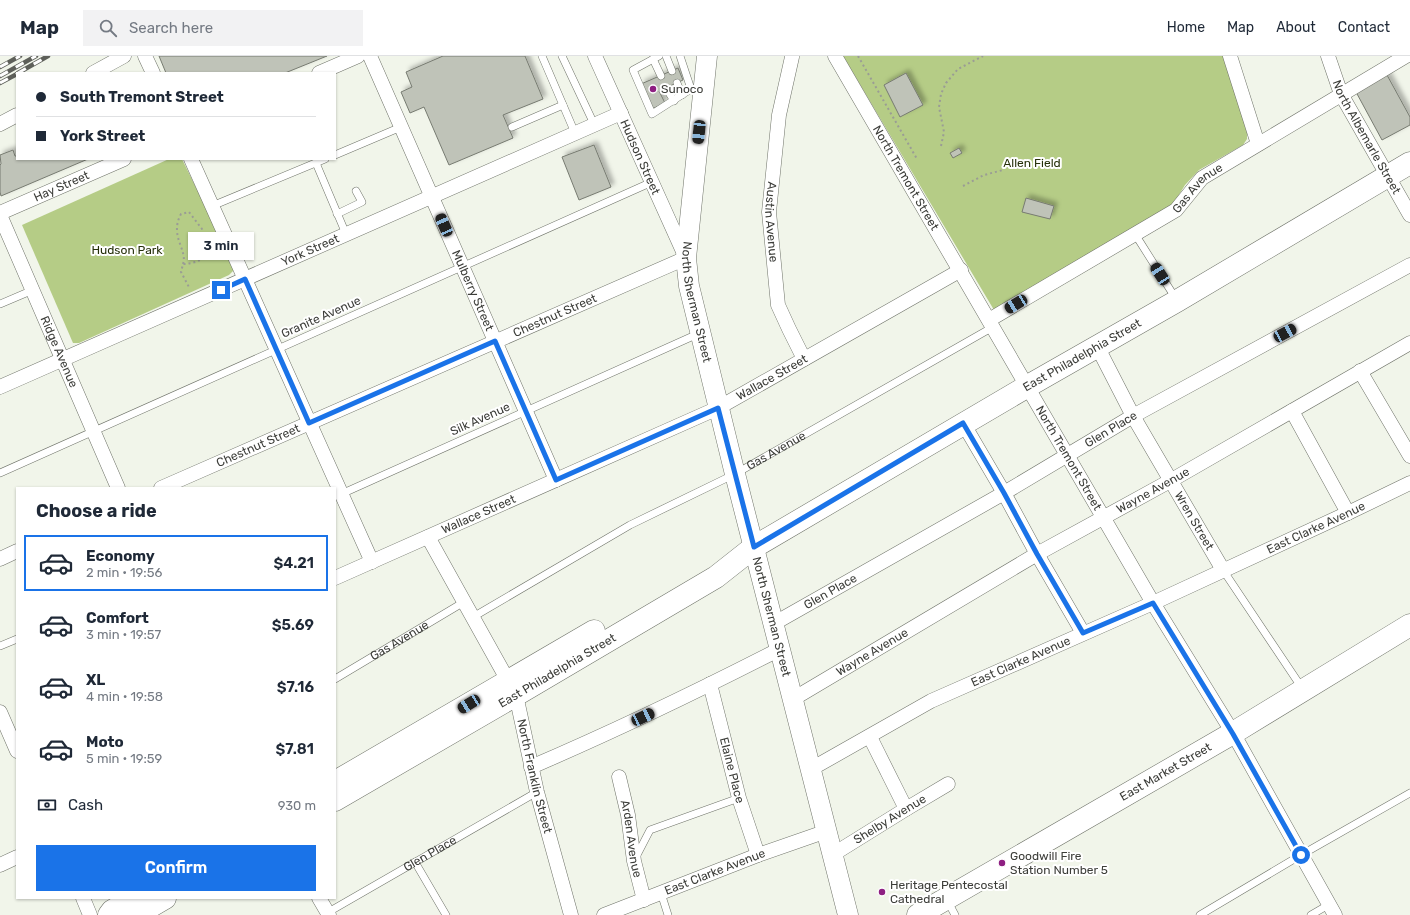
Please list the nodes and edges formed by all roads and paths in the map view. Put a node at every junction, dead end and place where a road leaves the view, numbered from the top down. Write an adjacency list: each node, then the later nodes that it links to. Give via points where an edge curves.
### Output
1 (124, 56): 20 (street)
2 (145, 56): 21 (street)
3 (358, 56): 22 (street)
4 (370, 56): 35 (street, Mulberry Street)
5 (542, 56): 30 (lane)
6 (562, 56): 34 (lane)
7 (595, 56): 31 (street, Hudson Street)
8 (666, 56): 19 (lane)
9 (680, 56): 25 (lane)
10 (707, 56): 25 (main road, North Sherman Street)
11 (835, 56): 63 (street, North Tremont Street)
12 (858, 56): 41 (path)
13 (984, 56): 39 (path, via 958,69 940,94 939,107 944,132)
14 (1230, 56): 38 (street)
15 (1328, 56): 27 (street, North Albemarle Street)
16 (1406, 56): 27 (street, Gas Avenue)
17 (656, 57): 23 (lane); 29 (lane, via 633,70 652,114)
18 (792, 57): 76 (street, Austin Avenue, via 779,116 769,212 778,305)
19 (672, 71)
20 (95, 72)
21 (153, 72)
22 (321, 72)
23 (661, 76)
24 (677, 83): 28 (lane)
25 (698, 85): 28 (lane); 59 (main road, North Sherman Street)
26 (666, 88): 29 (lane)
27 (1341, 94): 38 (street, Gas Avenue); 48 (street, North Albemarle Street)
28 (682, 95): 29 (lane)
29 (674, 101)
30 (563, 105): 36 (lane); 37 (lane)
31 (621, 113): 34 (street, York Street); 49 (street, Hudson Street)
32 (16, 116): 33 (street)
33 (0, 124)
34 (594, 124): 37 (street, York Street)
35 (401, 127): 40 (lane); 52 (street, Mulberry Street)
36 (512, 127)
37 (575, 133): 52 (street, York Street)
38 (1258, 144): 58 (street, Gas Avenue, via 1202,178 1176,210)
39 (941, 146)
40 (336, 155)
41 (917, 159)
42 (122, 160): 54 (street, Hay Street)
43 (191, 160): 53 (street)
44 (323, 160): 46 (lane)
45 (1009, 162): 50 (path, via 1003,170 984,175)
46 (316, 163): 53 (lane); 55 (lane)
47 (1410, 163): 48 (main road, East Philadelphia Street)
48 (1387, 176): 56 (street, North Albemarle Street); 67 (main road, East Philadelphia Street)
49 (652, 182): 59 (street, Hudson Street); 62 (lane, Granite Avenue)
50 (963, 186)
51 (356, 191): 55 (lane, via 362,202)
52 (432, 197): 57 (street, York Street); 62 (street, Mulberry Street)
53 (212, 206): 64 (street)
54 (0, 214): 65 (street, Ridge Avenue)
55 (337, 214): 57 (lane)
56 (1410, 215)
57 (346, 234): 64 (street, York Street)
58 (1135, 234): 67 (lane); 69 (street, Gas Avenue)
59 (686, 258): 70 (main road, North Sherman Street, via 689,286); 71 (street, Chestnut Street)
60 (183, 264): 60 (path, via 196,262 210,255 202,229 189,212 181,214 176,231); 66 (path, via 181,272)
61 (1410, 265): 83 (street, Glen Place)
62 (462, 267): 71 (street, Mulberry Street); 74 (lane, Granite Avenue)
63 (960, 270): 69 (street, North Tremont Street); 76 (street, Wallace Street)
64 (245, 279): 66 (street, York Street); 74 (street)
65 (33, 290): 68 (lane); 75 (street, Ridge Avenue)
66 (196, 300): 75 (street, York Street)
67 (1177, 301): 73 (main road, East Philadelphia Street)
68 (0, 304)
69 (991, 324): 78 (street, North Tremont Street); 90 (lane, Gas Avenue)
70 (700, 333): 80 (main road, North Sherman Street); 81 (lane, Silk Avenue)
71 (495, 341): 81 (street, Mulberry Street); 84 (street, Chestnut Street)
72 (1410, 343): 77 (street, Wayne Avenue)
73 (1097, 346): 78 (main road, East Philadelphia Street); 83 (street, Wren Street)
74 (277, 349): 84 (street); 86 (lane, Granite Avenue)
75 (62, 359): 79 (street, York Street); 86 (street, Ridge Avenue)
76 (804, 359): 80 (street, Wallace Street)
77 (1360, 370): 82 (street, Wayne Avenue); 88 (street)
78 (1028, 386): 85 (main road, East Philadelphia Street); 87 (street, North Tremont Street)
79 (0, 387)
80 (718, 408): 90 (main road, North Sherman Street); 91 (street, Wallace Street)
81 (525, 411): 91 (street, Mulberry Street); 98 (lane, Silk Avenue)
82 (1292, 411): 92 (street, Wayne Avenue); 99 (street)
83 (1133, 416): 87 (street, Glen Place); 92 (street, Wren Street)
84 (309, 423): 95 (street, Chestnut Street); 96 (street)
85 (963, 423): 97 (street); 102 (main road, East Philadelphia Street)
86 (93, 431): 89 (lane, Granite Avenue); 94 (street, Ridge Avenue)
87 (1067, 454): 97 (street, Glen Place); 100 (street, North Tremont Street)
88 (1410, 456)
89 (0, 473)
90 (735, 474): 102 (main road, North Sherman Street); 111 (lane, Gas Avenue, via 630,525)
91 (556, 480): 101 (street, Wallace Street)
92 (1170, 481): 100 (street, Wayne Avenue); 107 (street, Wren Street)
93 (1410, 483): 99 (street, East Clarke Avenue)
94 (118, 487)
95 (163, 487)
96 (335, 487)
97 (1004, 493): 104 (street); 112 (street, Glen Place)
98 (338, 495): 106 (street)
99 (1348, 513): 107 (street, East Clarke Avenue)
100 (1104, 517): 104 (street, Wayne Avenue); 110 (street, North Tremont Street)
101 (428, 537): 106 (street, Wallace Street); 109 (street, North Franklin Street)
102 (754, 547): 112 (main road, North Sherman Street); 120 (main road, East Philadelphia Street, via 710,564)
103 (16, 551): 105 (street)
104 (1037, 554): 114 (street); 122 (street, Wayne Avenue)
105 (0, 559)
106 (372, 562): 108 (street, Wallace Street)
107 (1223, 570): 110 (street, East Clarke Avenue); 121 (lane)
108 (336, 578)
109 (464, 602): 111 (street, North Franklin Street); 118 (lane, Gas Avenue)
110 (1153, 603): 114 (street, East Clarke Avenue); 124 (street, North Tremont Street)
111 (473, 617): 120 (street, North Franklin Street)
112 (773, 624): 117 (main road, North Sherman Street)
113 (1410, 624): 121 (main road, East Market Street)
114 (1083, 633): 125 (street, East Clarke Avenue, via 932,701)
115 (16, 639): 116 (lane)
116 (0, 646)
117 (780, 649): 119 (street); 122 (main road, North Sherman Street)
118 (336, 678)
119 (710, 684): 127 (street, via 603,736); 134 (street, Elaine Place)
120 (513, 688): 127 (street, North Franklin Street); 130 (main road, East Philadelphia Street); 135 (main road, East Philadelphia Street)
121 (1303, 690): 124 (main road, East Market Street)
122 (792, 699): 128 (main road, North Sherman Street)
123 (6, 721): 126 (street)
124 (1233, 734): 140 (street, North Tremont Street); 151 (main road, East Market Street)
125 (870, 737): 128 (street, East Clarke Avenue); 136 (street)
126 (16, 747)
127 (531, 767): 132 (street, North Franklin Street)
128 (811, 769): 137 (main road, North Sherman Street)
129 (619, 777): 142 (street, Arden Avenue, via 628,815)
130 (336, 781)
131 (948, 784): 136 (street, Shelby Avenue)
132 (537, 792): 143 (lane, Glen Place); 158 (street, North Franklin Street)
133 (1410, 793): 140 (lane)
134 (740, 798): 138 (street, Elaine Place); 142 (lane, via 650,830)
135 (336, 799)
136 (906, 809): 139 (street, Shelby Avenue)
137 (827, 832): 138 (street, East Clarke Avenue); 139 (main road, North Sherman Street)
138 (758, 855): 145 (street, East Clarke Avenue)
139 (832, 855): 161 (main road, North Sherman Street)
140 (1301, 855): 152 (street, North Tremont Street); 163 (lane)
141 (16, 857): 144 (street)
142 (634, 860): 150 (street, Arden Avenue)
143 (415, 862): 153 (lane, Glen Place); 157 (lane)
144 (0, 865)
145 (661, 893): 150 (street, East Clarke Avenue); 160 (lane)
146 (83, 899): 154 (street)
147 (132, 899): 155 (main road)
148 (164, 899): 156 (main road)
149 (320, 899): 153 (street)
150 (644, 900): 159 (street, East Clarke Avenue)
151 (951, 907): 162 (main road, East Market Street)
152 (1332, 909): 164 (lane)
153 (327, 914)
154 (90, 915)
155 (109, 915)
156 (136, 915)
157 (446, 915)
158 (571, 915)
159 (604, 915)
160 (668, 915)
161 (848, 915)
162 (918, 915)
163 (1200, 915)
164 (1311, 915)

